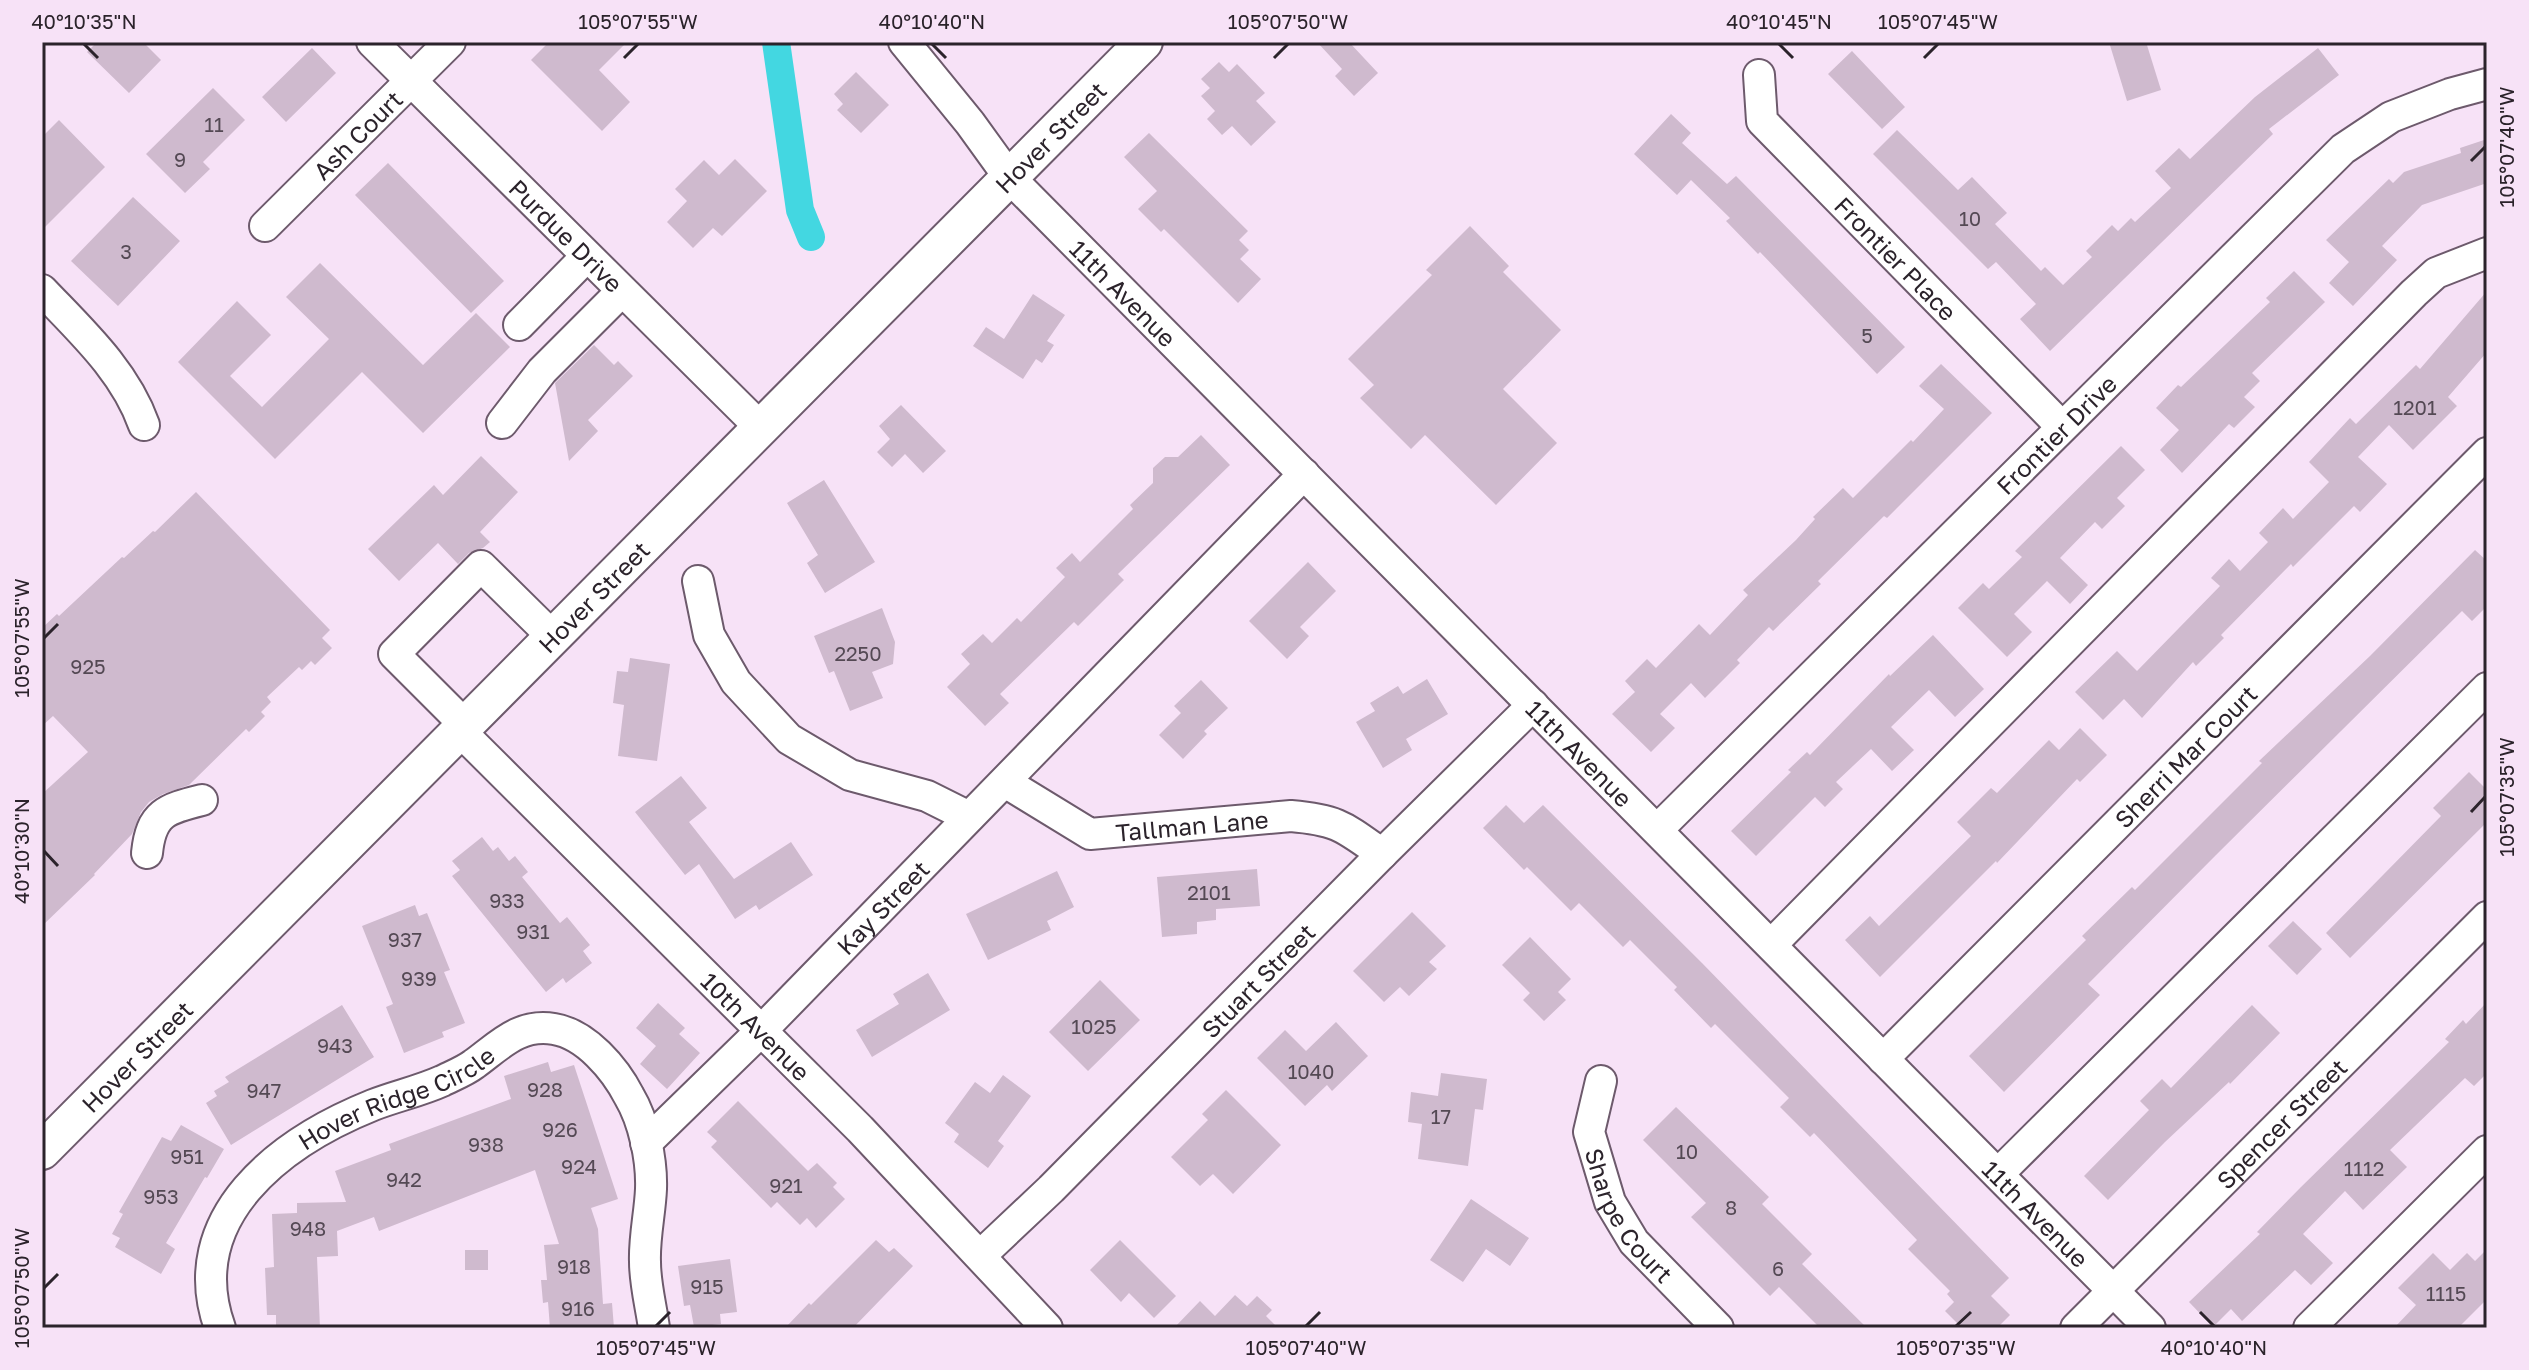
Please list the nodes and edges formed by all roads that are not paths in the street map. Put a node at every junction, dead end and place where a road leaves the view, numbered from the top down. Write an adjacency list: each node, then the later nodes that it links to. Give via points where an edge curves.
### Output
1 (372, 42): 6 (street, Purdue Drive)
2 (450, 42): 6 (street, Ash Court)
3 (904, 42): 8 (street, 11th Avenue)
4 (1144, 42): 8 (main road, Hover Street)
5 (1759, 75): 17 (street, Frontier Place, via 1762,121)
6 (410, 82): 9 (street, Ash Court); 11 (street, Purdue Drive)
7 (2487, 84): 17 (street, Frontier Drive, via 2391,117 2343,149)
8 (1009, 177): 18 (main road, Hover Street); 20 (street, 11th Avenue)
9 (265, 226)
10 (2487, 253): 33 (street, via 2436,273 2414,293)
11 (587, 256): 13 (street, Purdue Drive); 14 (street)
12 (42, 290): 16 (street, via 100,350)
13 (622, 291): 15 (street, via 542,371); 18 (street, Purdue Drive)
14 (519, 325)
15 (502, 423)
16 (144, 425)
17 (2062, 427): 29 (street, Frontier Drive)
18 (761, 428): 22 (main road, Hover Street)
19 (2487, 453): 35 (street, Sherri Mar Court)
20 (1304, 474): 24 (street, 11th Avenue); 26 (street, Kay Street)
21 (698, 581): 28 (street, via 709,635 736,682 789,739 850,775 927,796)
22 (553, 637): 25 (main road, Hover Street); 25 (street, 10th Avenue, via 481,566 394,654)
23 (2487, 688): 40 (street)
24 (1533, 705): 29 (street, 11th Avenue); 31 (street, Stuart Street)
25 (462, 728): 34 (street, 10th Avenue); 38 (main road, Hover Street)
26 (1005, 782): 28 (street, Kay Street); 31 (street, Tallman Lane, via 1090,834 1291,816 1339,824)
27 (202, 800): 30 (street, via 161,814 149,831)
28 (969, 817): 34 (street, Kay Street)
29 (1657, 830): 33 (street, 11th Avenue)
30 (147, 853)
31 (1382, 854): 41 (street, Stuart Street)
32 (2487, 917): 42 (street, Spencer Street)
33 (1771, 945): 35 (street, 11th Avenue)
34 (761, 1031): 37 (street); 41 (street, 10th Avenue)
35 (1883, 1059): 40 (street, 11th Avenue)
36 (1601, 1081): 46 (street, Sharpe Court, via 1589,1132 1610,1202 1634,1242)
37 (646, 1143): 43 (street, Hover Ridge Circle, via 631,1098 609,1065 579,1040 555,1029 524,1031 472,1066 372,1105 309,1137 266,1168 234,1205 218,1234 210,1264 211,1305); 44 (street, Hover Ridge Circle, via 651,1186 645,1262)
38 (42, 1151)
39 (2487, 1151): 49 (street)
40 (1998, 1174): 42 (street, 11th Avenue)
41 (981, 1255): 45 (street, 10th Avenue)
42 (2113, 1291): 47 (street, Spencer Street); 48 (street, 11th Avenue)
43 (220, 1328)
44 (654, 1328)
45 (1047, 1328)
46 (1718, 1328)
47 (2076, 1328)
48 (2150, 1328)
49 (2309, 1328)

